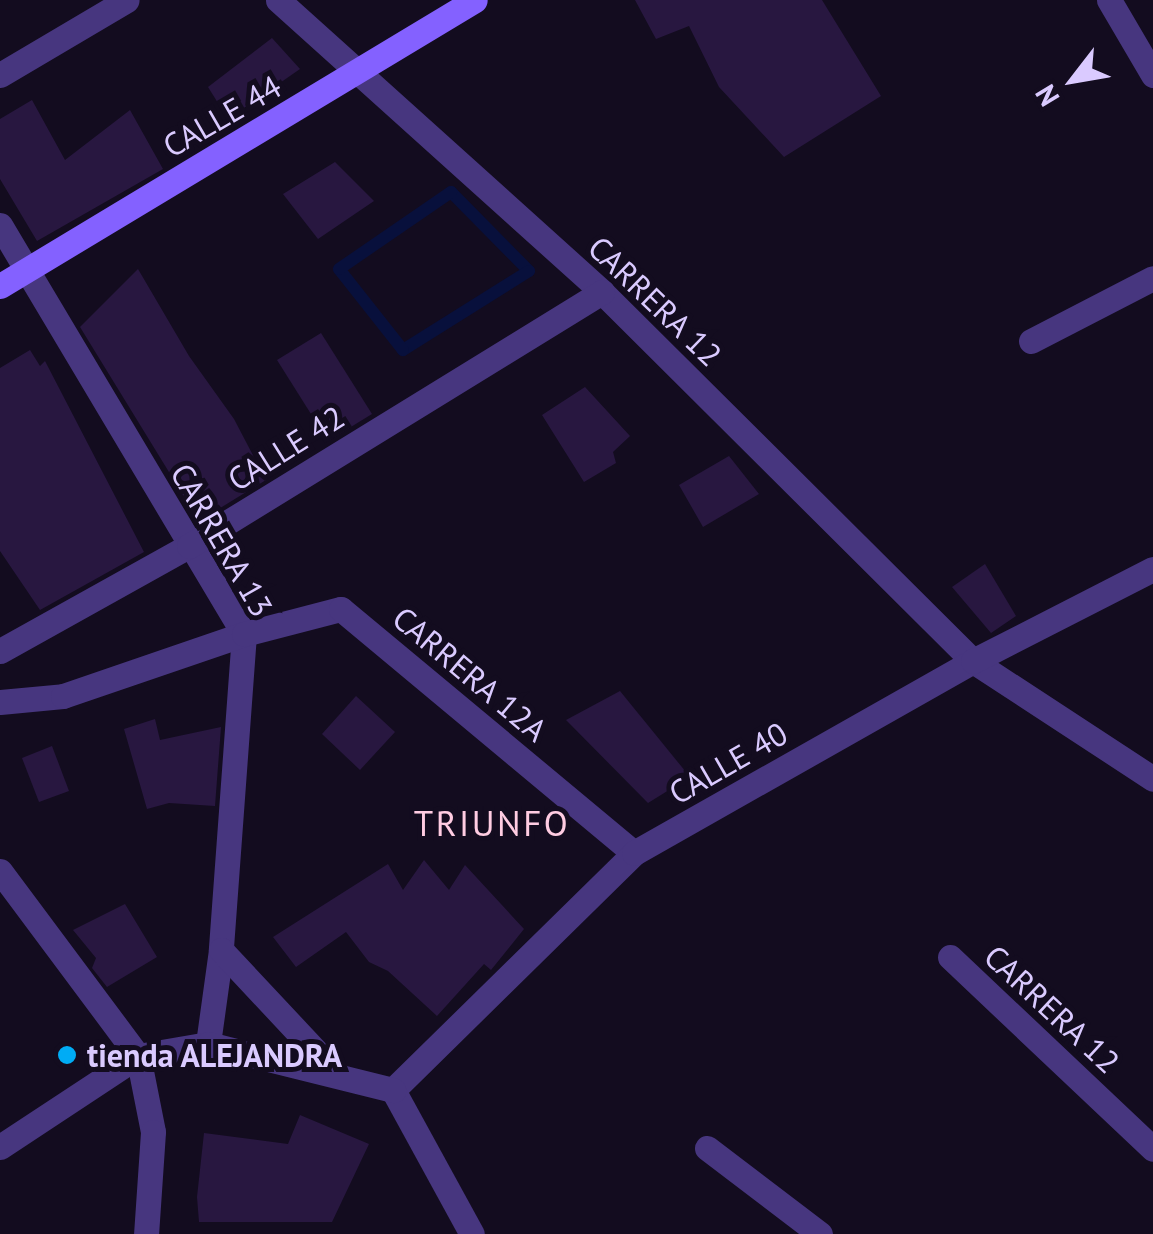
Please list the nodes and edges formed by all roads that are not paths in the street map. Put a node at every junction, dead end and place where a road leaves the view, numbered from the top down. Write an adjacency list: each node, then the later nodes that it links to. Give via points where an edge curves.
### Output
1 (127, 0): 6 (street)
2 (278, 0): 5 (street, CARRERA 12)
3 (475, 0): 5 (street, CALLE 44)
4 (1109, 0): 7 (street)
5 (360, 73): 9 (street, CALLE 44); 12 (street, CARRERA 12)
6 (0, 75)
7 (1153, 75)
8 (0, 225): 9 (street, CARRERA 13)
9 (26, 268): 11 (street, CALLE 44); 14 (street, CARRERA 13)
10 (1153, 278): 13 (street)
11 (0, 286)
12 (602, 292): 14 (street, CALLE 42); 18 (street, CARRERA 12)
13 (1031, 342)
14 (189, 546): 16 (street, CARRERA 13); 17 (street, CALLE 42)
15 (1153, 570): 18 (street, CALLE 40)
16 (244, 634): 19 (street, via 64,696); 21 (street, CARRERA 12A, via 341,608); 23 (street, CARRERA 13)
17 (0, 651)
18 (973, 662): 20 (street, CARRERA 12); 21 (street, CALLE 40)
19 (0, 702)
20 (1153, 779)
21 (634, 854): 28 (street, CALLE 40)
22 (0, 870): 26 (street)
23 (221, 950): 25 (street, CARRERA 13); 27 (street)
24 (950, 957): 31 (street, CARRERA 12)
25 (208, 1044): 26 (street); 27 (street)
26 (138, 1056): 29 (street); 32 (street, via 153,1132)
27 (338, 1075): 28 (street)
28 (392, 1090): 33 (street)
29 (0, 1146)
30 (707, 1148): 34 (street)
31 (1153, 1149)
32 (146, 1234)
33 (472, 1234)
34 (820, 1234)

